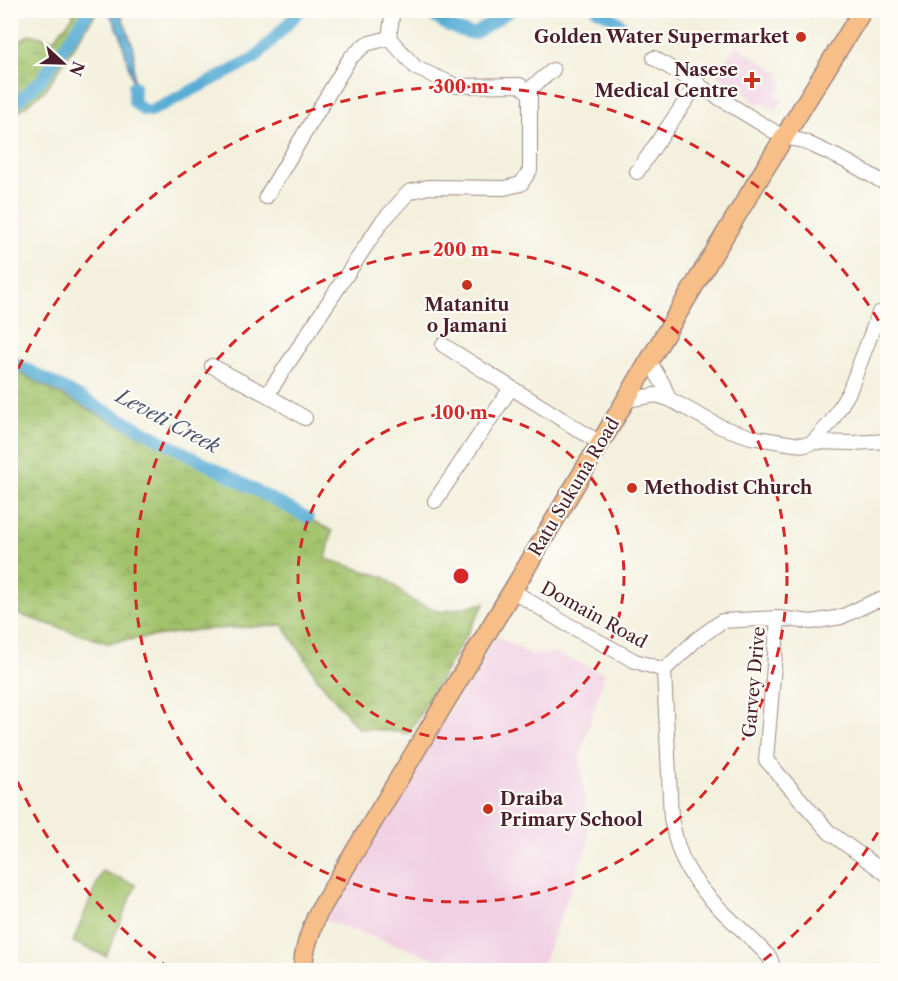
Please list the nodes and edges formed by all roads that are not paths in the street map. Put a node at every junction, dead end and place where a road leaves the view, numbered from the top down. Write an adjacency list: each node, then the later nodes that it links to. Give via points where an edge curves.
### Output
1 (393, 10): 3 (street)
2 (862, 10): 8 (main road, Ratu Sukuna Road)
3 (389, 38): 7 (street, via 416,68 457,86 520,85); 11 (street, via 366,44 350,58)
4 (654, 58): 6 (street)
5 (553, 70): 7 (street)
6 (698, 83): 8 (street); 9 (street)
7 (527, 91): 17 (street, via 530,170 521,184 504,188 428,187 409,192 381,223)
8 (783, 137): 10 (street, via 803,141); 14 (main road, Ratu Sukuna Road)
9 (637, 172)
10 (888, 185)
11 (266, 197)
12 (879, 313): 22 (street, via 849,392)
13 (443, 345): 16 (street)
14 (649, 361): 18 (street); 19 (main road, Ratu Sukuna Road)
15 (212, 366): 17 (street)
16 (511, 388): 23 (street); 24 (street)
17 (267, 395): 20 (street)
18 (669, 399): 19 (street, via 656,395); 22 (street, via 722,427 751,437 806,445)
19 (626, 400): 23 (main road, Ratu Sukuna Road)
20 (305, 418)
21 (888, 441): 22 (street)
22 (813, 442)
23 (600, 443): 25 (main road, Ratu Sukuna Road)
24 (435, 501)
25 (513, 591): 28 (street, Domain Road, via 635,661); 30 (main road, Ratu Sukuna Road, via 317,915)
26 (888, 598): 27 (street, via 841,617 812,622)
27 (778, 618): 28 (street, via 722,621); 29 (street, Garvey Drive, via 766,760 829,832)
28 (664, 670): 31 (street, via 671,818 676,841 690,873 770,958)
29 (888, 875)
30 (303, 970)
31 (774, 970)

